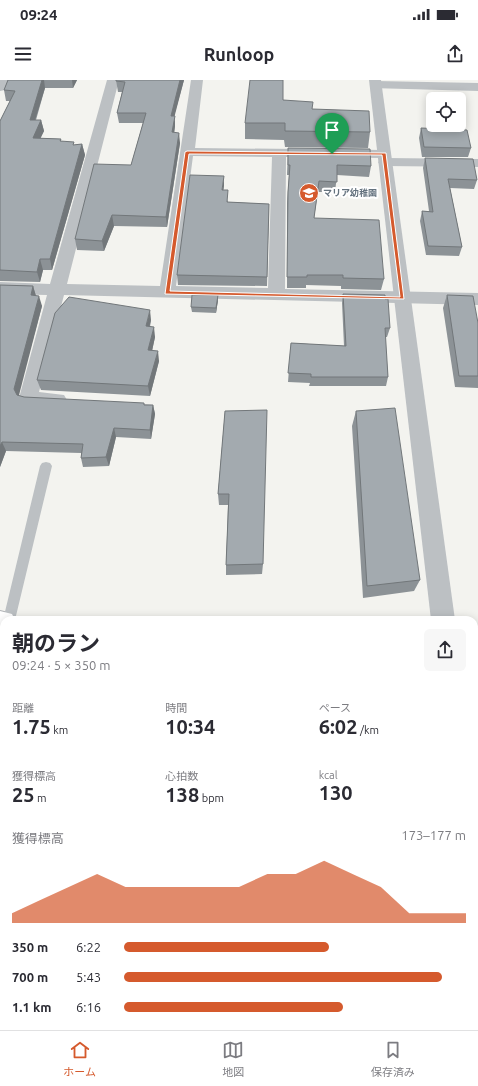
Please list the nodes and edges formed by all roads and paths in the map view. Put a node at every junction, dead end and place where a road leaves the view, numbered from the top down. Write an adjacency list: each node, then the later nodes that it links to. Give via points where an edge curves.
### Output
1 (3, 80): 6 (street)
2 (113, 80): 12 (street)
3 (197, 80): 7 (street)
4 (375, 83): 5 (street); 9 (street)
5 (478, 86)
6 (0, 87)
7 (187, 152): 8 (street); 13 (street)
8 (279, 153): 9 (street); 14 (street)
9 (385, 158): 10 (street); 15 (street)
10 (478, 163)
11 (0, 288): 12 (street)
12 (58, 290): 13 (street); 17 (street, via 28,398)
13 (167, 293): 14 (street)
14 (276, 295): 15 (street)
15 (403, 298): 16 (street); 20 (street)
16 (478, 299)
17 (73, 400)
18 (46, 466): 19 (lane)
19 (10, 616)
20 (443, 616)

